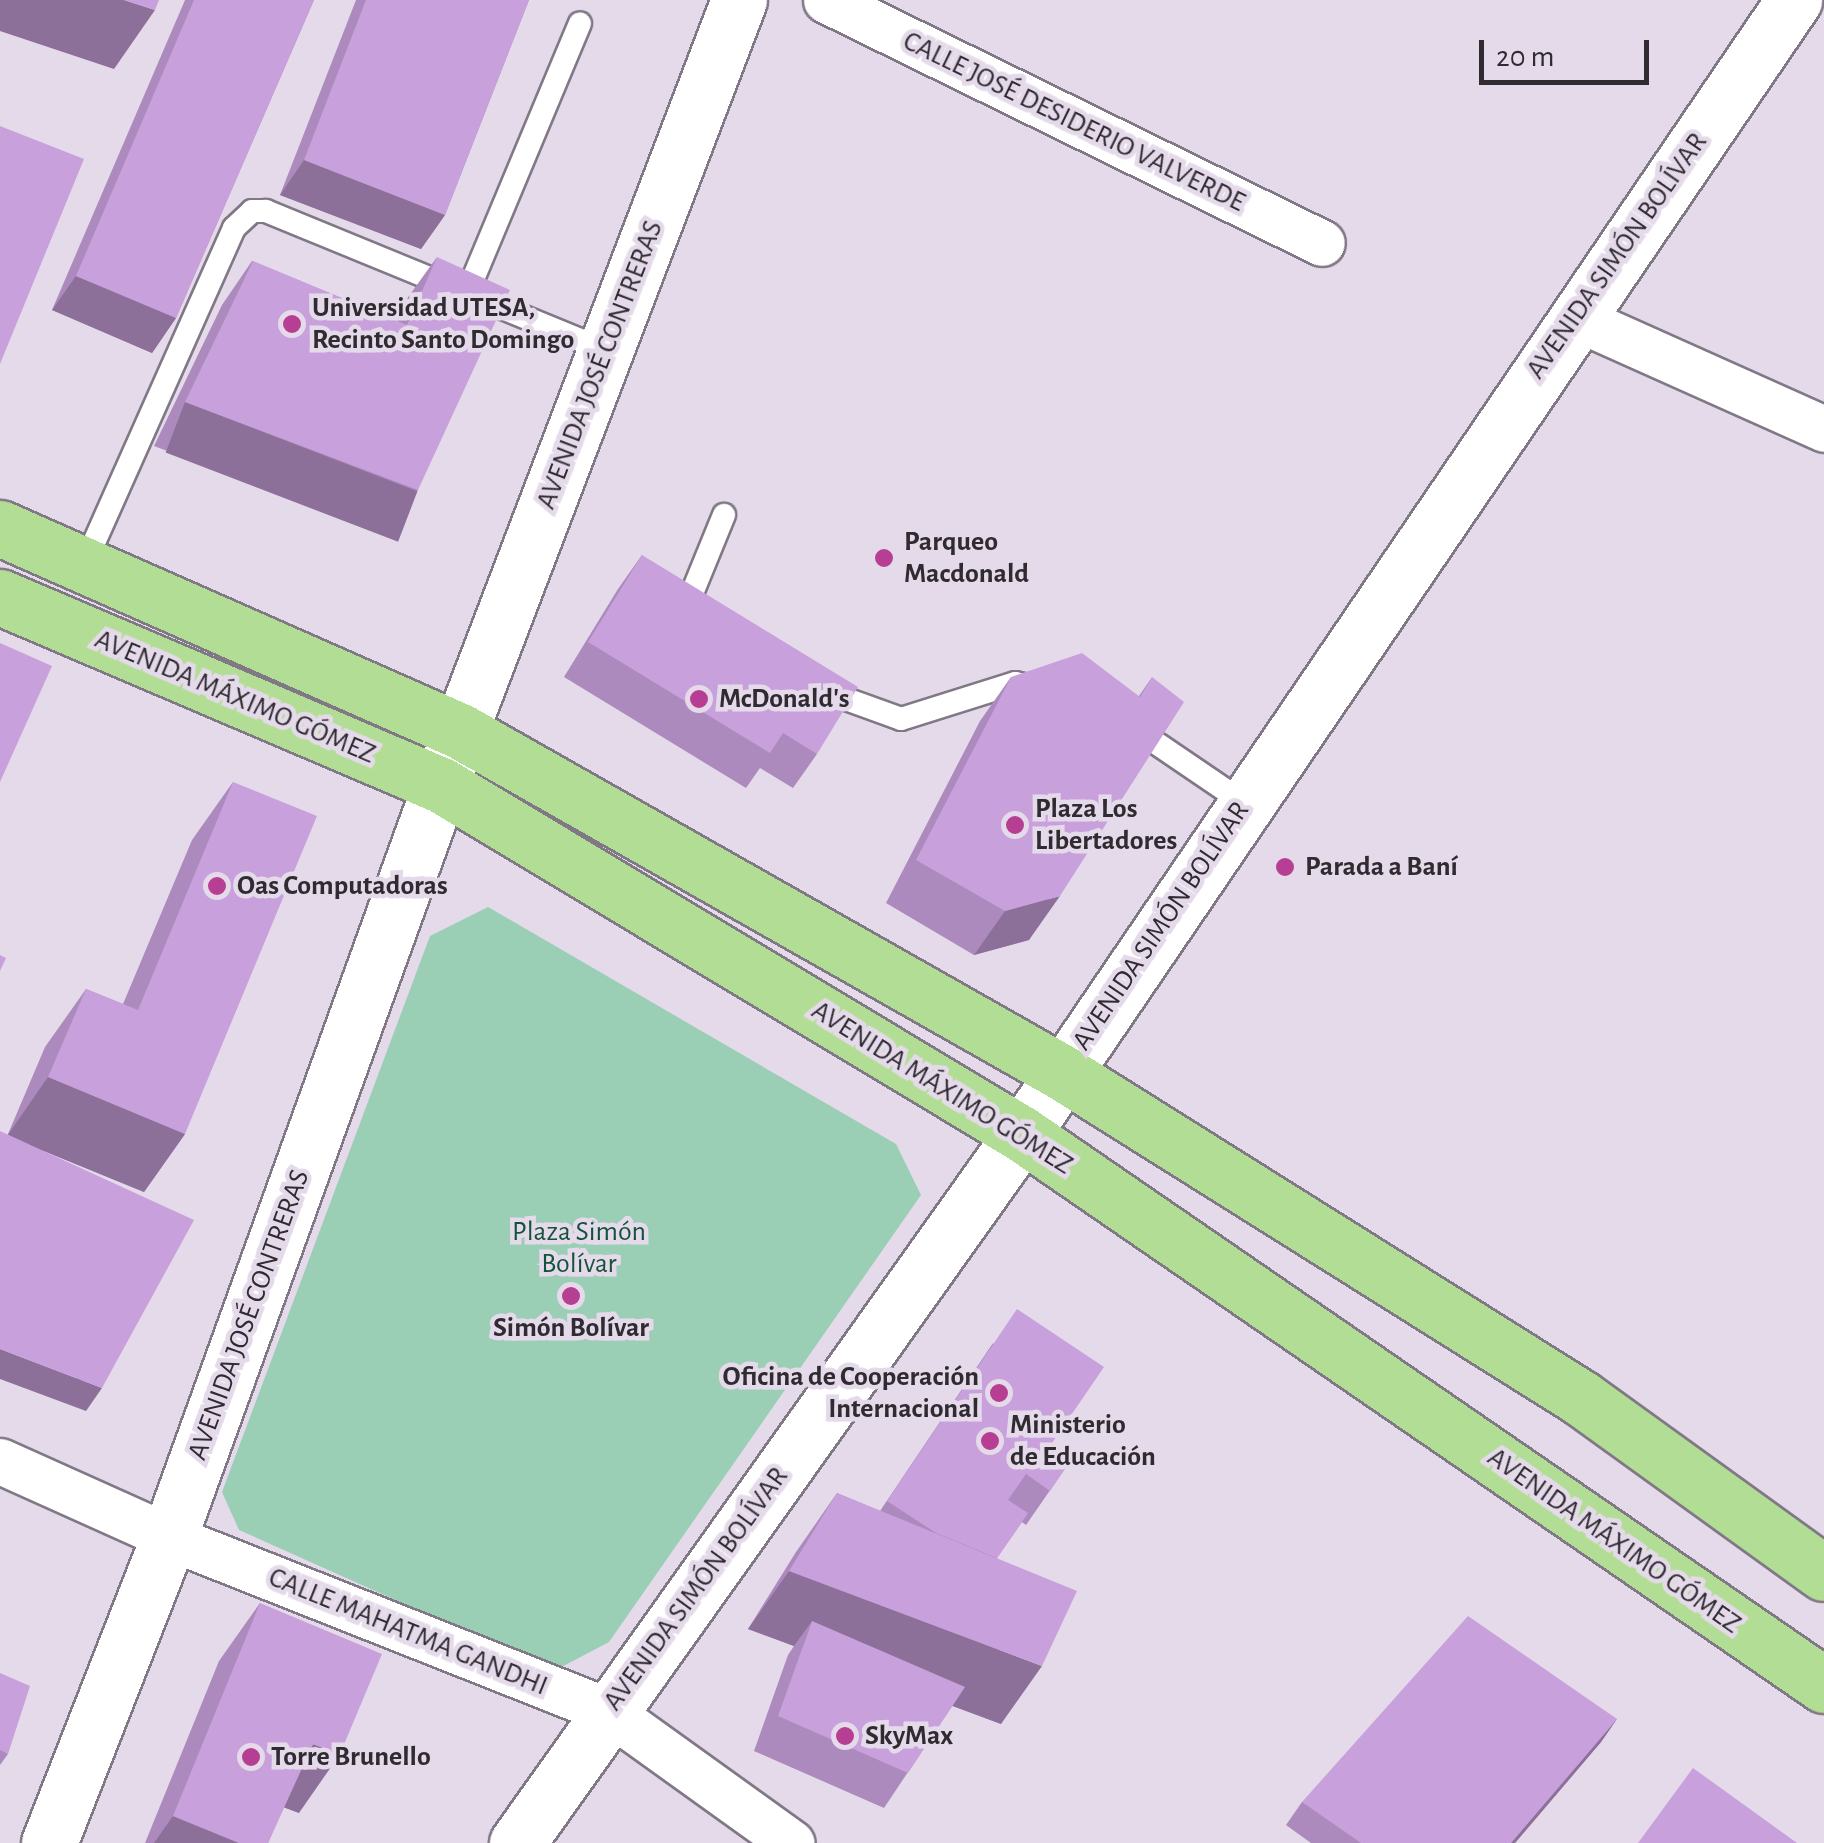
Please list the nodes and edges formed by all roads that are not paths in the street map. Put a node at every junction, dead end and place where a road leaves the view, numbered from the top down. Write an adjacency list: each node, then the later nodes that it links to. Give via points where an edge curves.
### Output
1 (740, 0): 8 (main road, AVENIDA JOSÉ CONTRERAS)
2 (826, 0): 5 (street, CALLE JOSÉ DESIDERIO VALVERDE)
3 (1794, 0): 7 (main road, AVENIDA SIMÓN BOLÍVAR)
4 (580, 24): 6 (lane)
5 (1322, 243)
6 (468, 291): 8 (lane); 12 (lane, via 252,212 234,228)
7 (1574, 318): 9 (street); 20 (main road, AVENIDA SIMÓN BOLÍVAR)
8 (605, 350): 18 (main road, AVENIDA JOSÉ CONTRERAS)
9 (1824, 429)
10 (724, 515): 14 (lane, via 683,612)
11 (0, 528): 12 (main road, AVENIDA MÁXIMO GÓMEZ)
12 (84, 565): 18 (main road, AVENIDA MÁXIMO GÓMEZ)
13 (0, 597): 19 (main road, AVENIDA MÁXIMO GÓMEZ)
14 (700, 622)
15 (804, 684): 16 (lane, via 900,719 1015,683)
16 (1062, 694)
17 (1109, 711): 20 (lane)
18 (460, 730): 19 (main road, AVENIDA JOSÉ CONTRERAS); 21 (main road, AVENIDA MÁXIMO GÓMEZ)
19 (442, 785): 22 (main road, AVENIDA MÁXIMO GÓMEZ); 24 (main road, AVENIDA JOSÉ CONTRERAS)
20 (1244, 802): 21 (main road, AVENIDA SIMÓN BOLÍVAR)
21 (1063, 1072): 22 (main road, AVENIDA SIMÓN BOLÍVAR); 25 (main road, AVENIDA MÁXIMO GÓMEZ, via 1580,1398)
22 (1022, 1134): 26 (main road, AVENIDA MÁXIMO GÓMEZ); 27 (main road, AVENIDA SIMÓN BOLÍVAR)
23 (0, 1462): 24 (street, CALLE MAHATMA GANDHI)
24 (169, 1537): 27 (street, CALLE MAHATMA GANDHI); 28 (main road, AVENIDA JOSÉ CONTRERAS)
25 (1824, 1573)
26 (1824, 1685)
27 (608, 1711): 29 (main road, AVENIDA SIMÓN BOLÍVAR); 30 (street, CALLE MAHATMA GANDHI)
28 (49, 1843)
29 (517, 1843)
30 (792, 1843)

